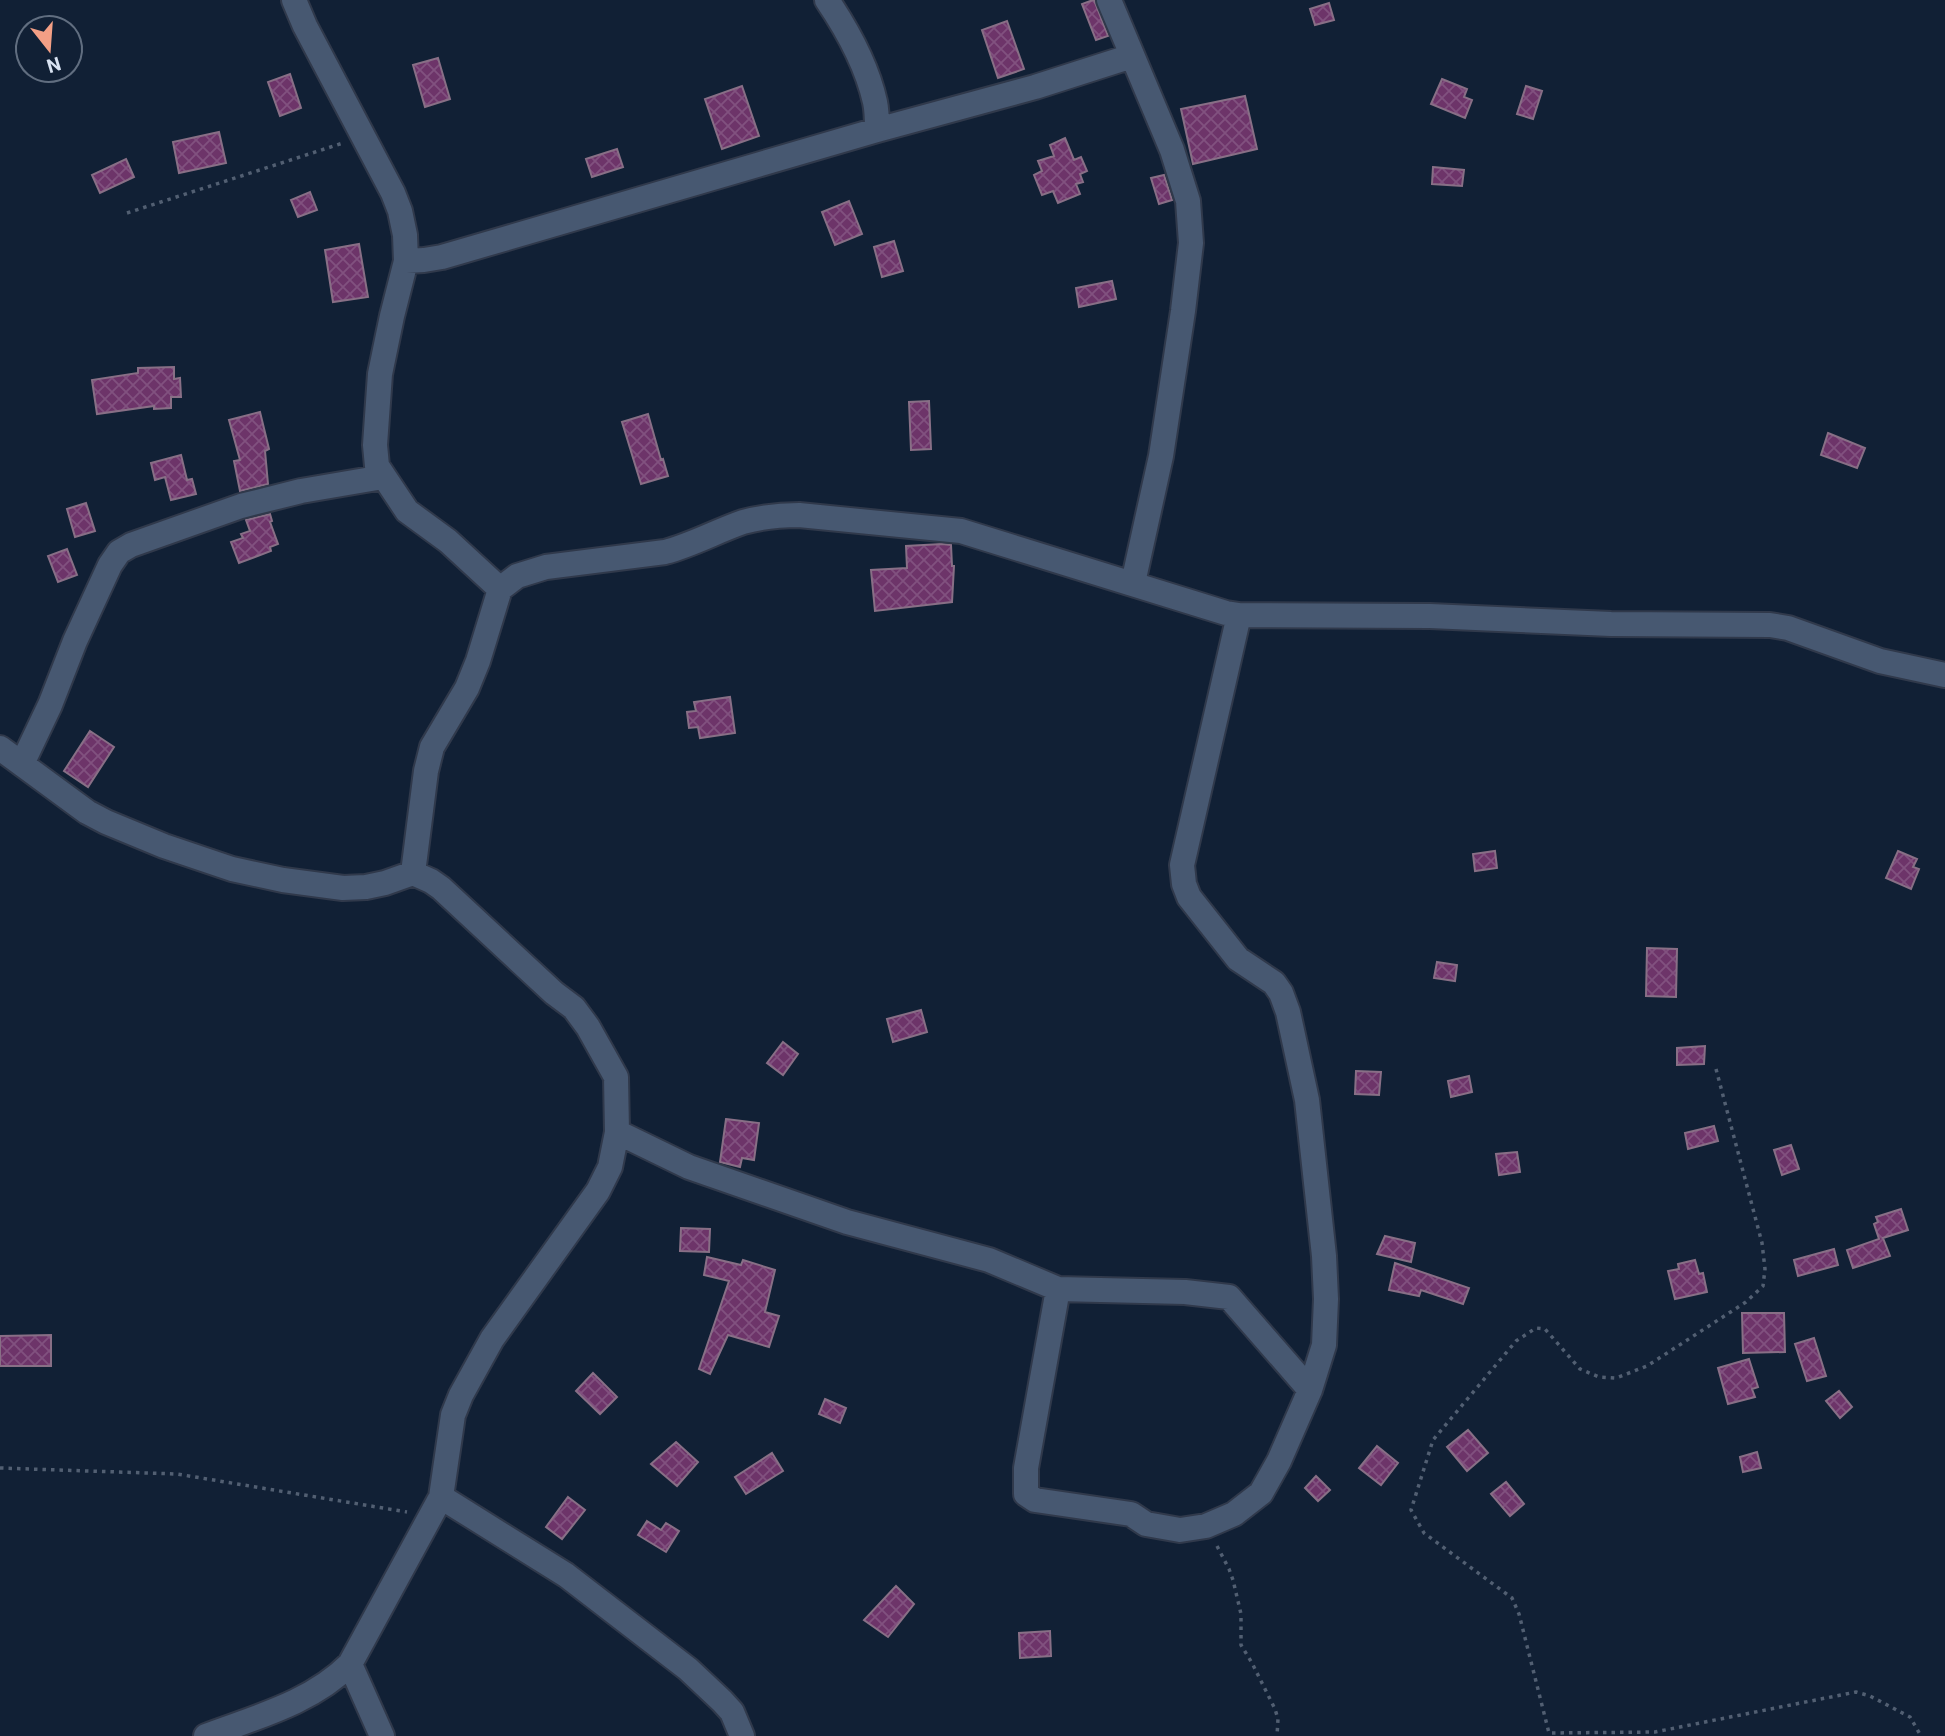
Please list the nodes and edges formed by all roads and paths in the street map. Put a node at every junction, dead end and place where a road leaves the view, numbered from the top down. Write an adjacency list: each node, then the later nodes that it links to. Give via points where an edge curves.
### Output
1 (294, 0): 6 (street)
2 (827, 0): 5 (street, via 866,74 876,103)
3 (1109, 0): 4 (street)
4 (1132, 56): 5 (street); 10 (street, via 1184,185 1191,243 1161,456)
5 (877, 130): 8 (street, via 442,257)
6 (362, 137): 7 (path); 8 (street, via 400,211)
7 (127, 214)
8 (406, 261): 9 (street, via 380,374 375,445)
9 (383, 477): 11 (street, via 407,510); 15 (street, via 241,506 119,552)
10 (1133, 583): 11 (street, via 961,531 791,514 744,522 665,552 530,570); 12 (street)
11 (500, 589): 16 (street, via 467,688 432,747)
12 (1239, 615): 13 (street, via 1770,625 1880,661); 20 (street, via 1182,865 1189,897 1238,959 1273,983 1288,1012 1307,1100 1324,1256 1324,1345)
13 (1945, 675)
14 (0, 748): 15 (street)
15 (22, 764): 16 (street, via 106,822 232,869 343,888 385,883)
16 (413, 873): 18 (street, via 441,888 574,1008 616,1077)
17 (1717, 1069): 25 (path, via 1762,1243 1763,1286 1746,1302 1647,1366 1616,1378 1580,1369 1545,1329 1536,1328 1516,1340 1433,1440 1411,1510 1424,1533 1512,1598)
18 (617, 1132): 19 (street, via 689,1167 847,1222 989,1260); 22 (street, via 610,1167 598,1191 492,1339 461,1395)
19 (1058, 1289): 20 (street, via 1229,1297); 23 (street, via 1026,1468 1026,1494 1035,1500 1131,1514 1146,1524 1180,1530)
20 (1310, 1390): 23 (street, via 1261,1493 1234,1514)
21 (0, 1468): 22 (path, via 177,1474)
22 (435, 1506): 24 (street); 28 (street, via 566,1575 688,1669 732,1712)
23 (1206, 1526): 29 (path, via 1229,1570 1241,1614 1241,1645 1275,1709)
24 (350, 1664): 26 (street, via 335,1679 293,1704); 27 (street)
25 (1549, 1735): 30 (path, via 1655,1732 1856,1692 1910,1717)
26 (206, 1736)
27 (382, 1736)
28 (742, 1736)
29 (1277, 1736)
30 (1921, 1736)

